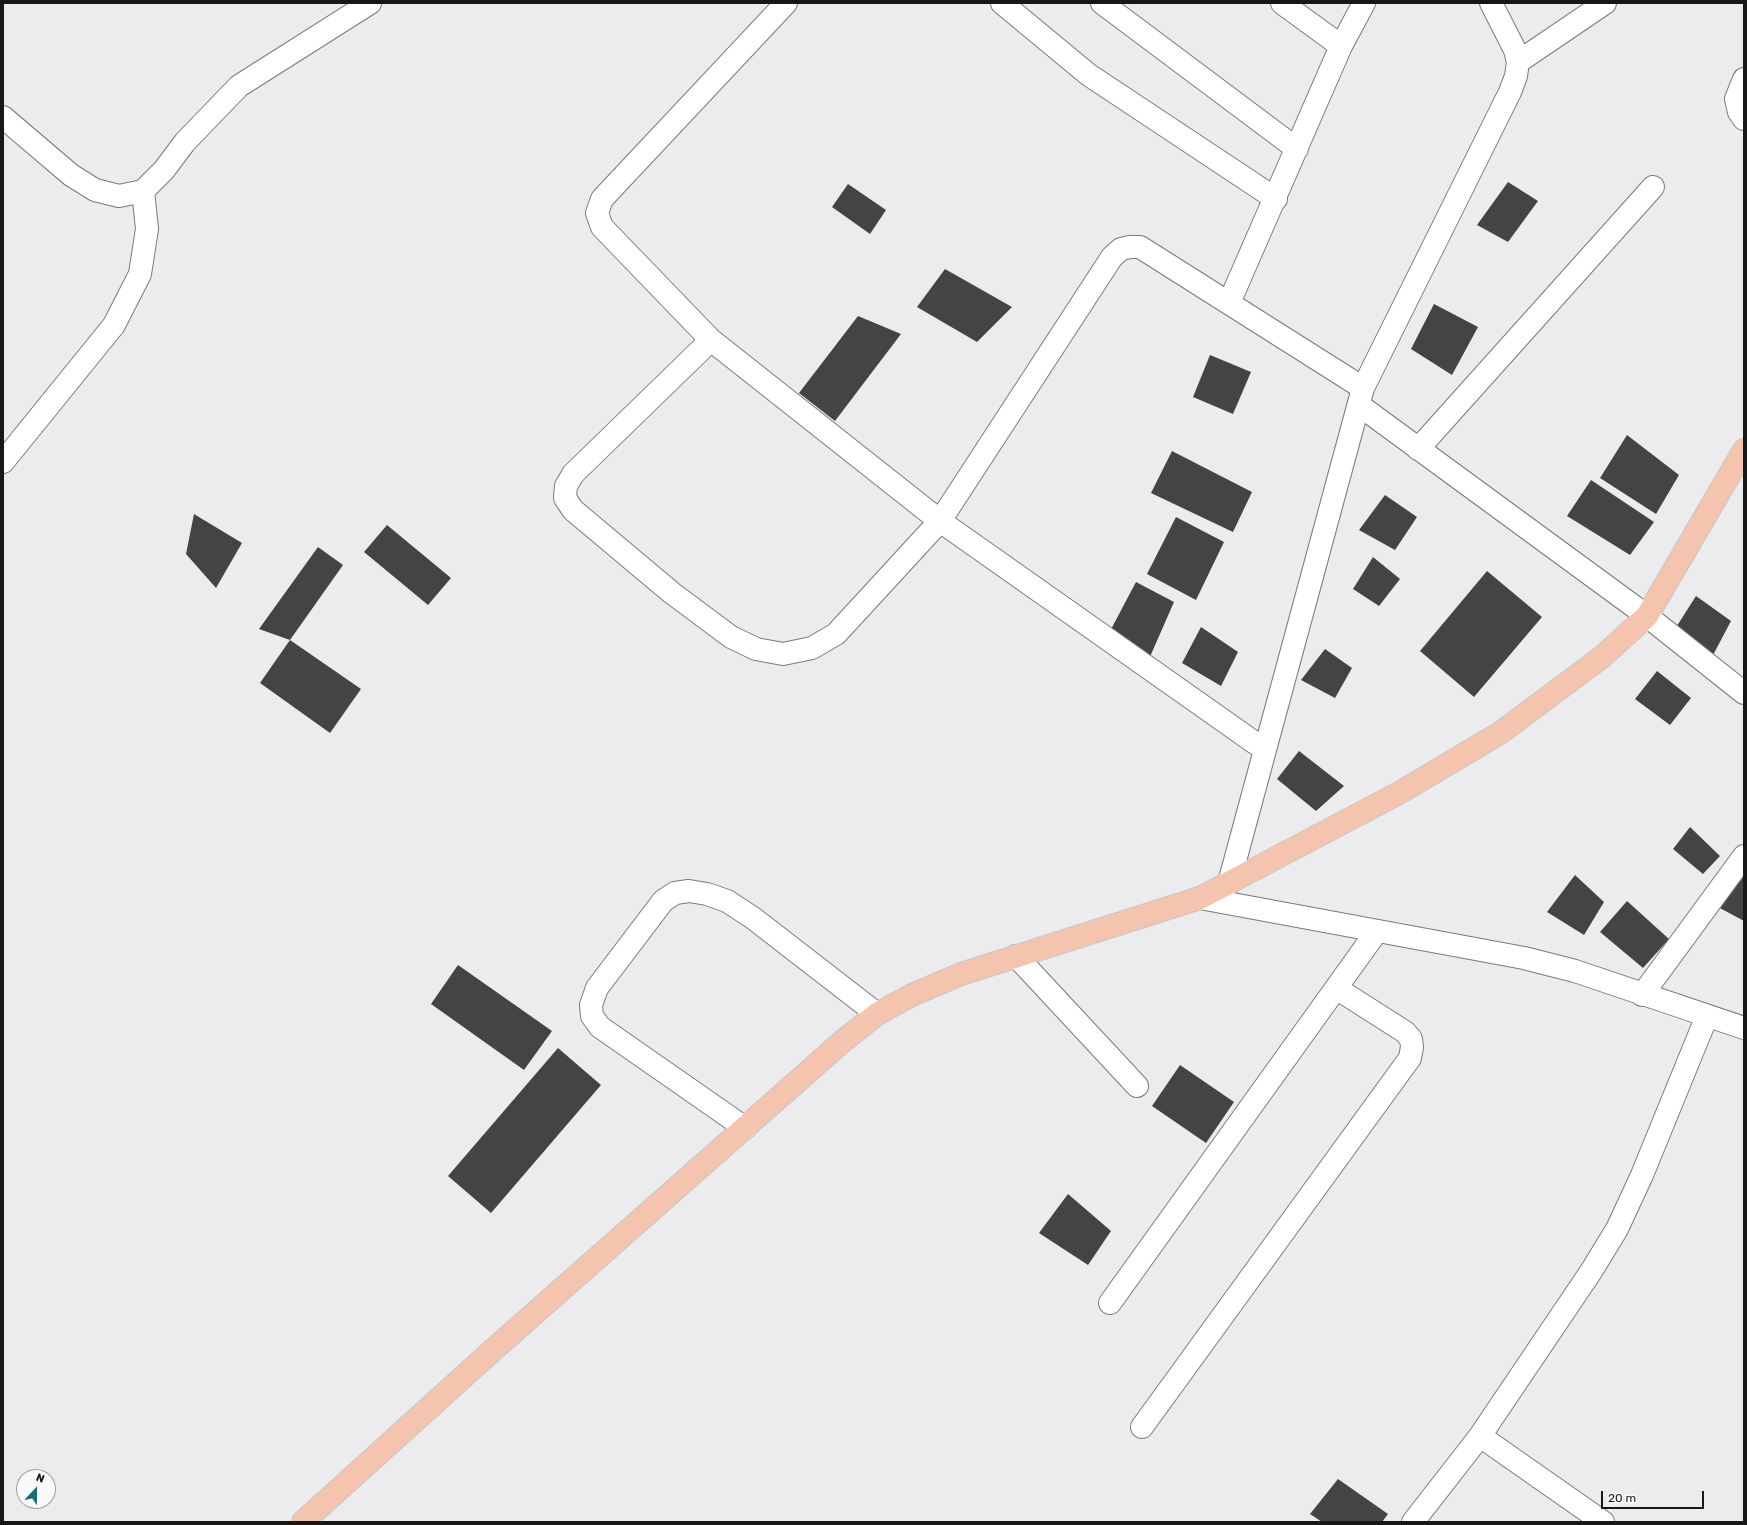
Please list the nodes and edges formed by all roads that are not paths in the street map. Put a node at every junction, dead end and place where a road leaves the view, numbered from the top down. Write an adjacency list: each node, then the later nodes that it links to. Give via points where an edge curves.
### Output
1 (370, 3): 16 (street, via 239,86 185,142 164,170)
2 (786, 3): 19 (street, via 611,188 602,199 597,213 602,227)
3 (1002, 3): 17 (street, via 1089,75)
4 (1102, 3): 14 (street)
5 (1282, 3): 9 (street)
6 (1364, 3): 9 (street)
7 (1491, 3): 10 (street, via 1515,50)
8 (1605, 3): 10 (street)
9 (1341, 46): 14 (street)
10 (1518, 62): 20 (street, via 1510,92)
11 (1744, 79): 13 (street, via 1736,99 1739,112)
12 (3, 117): 16 (street, via 71,174 95,190 119,196)
13 (1744, 119)
14 (1297, 149): 17 (street)
15 (1653, 187): 21 (street)
16 (143, 191): 23 (street, via 146,229 140,274 114,325)
17 (1276, 198): 18 (street)
18 (1229, 303): 20 (street); 24 (street, via 1140,247 1121,249 1112,257)
19 (711, 340): 24 (street); 24 (street, via 573,474 566,486 565,498 573,510 672,593 731,637 756,649 783,654 812,648 836,634)
20 (1361, 397): 21 (street); 27 (street)
21 (1418, 449): 25 (street)
22 (1744, 450): 25 (main road)
23 (3, 462)
24 (940, 521): 27 (street)
25 (1647, 616): 26 (street); 29 (main road, via 1602,657 1500,733 1399,793)
26 (1744, 693)
27 (1265, 750): 29 (street)
28 (1744, 856): 34 (street)
29 (1229, 883): 30 (main road)
30 (1200, 898): 31 (street); 32 (main road)
31 (1378, 930): 33 (street); 34 (street, via 1524,958 1575,971)
32 (1016, 956): 35 (main road, via 961,974 912,995); 38 (street)
33 (1336, 988): 40 (street); 41 (street, via 1405,1032 1411,1039 1410,1058)
34 (1642, 995): 36 (street)
35 (877, 1014): 39 (main road); 39 (street, via 754,918 727,901 689,891 675,893 663,901 597,988 591,1005 592,1016 600,1028)
36 (1707, 1016): 37 (street); 42 (street, via 1617,1229)
37 (1744, 1028)
38 (1137, 1086)
39 (745, 1128): 43 (main road)
40 (1110, 1303)
41 (1142, 1427)
42 (1480, 1436): 44 (street); 45 (street)
43 (303, 1522)
44 (1413, 1522)
45 (1603, 1522)

